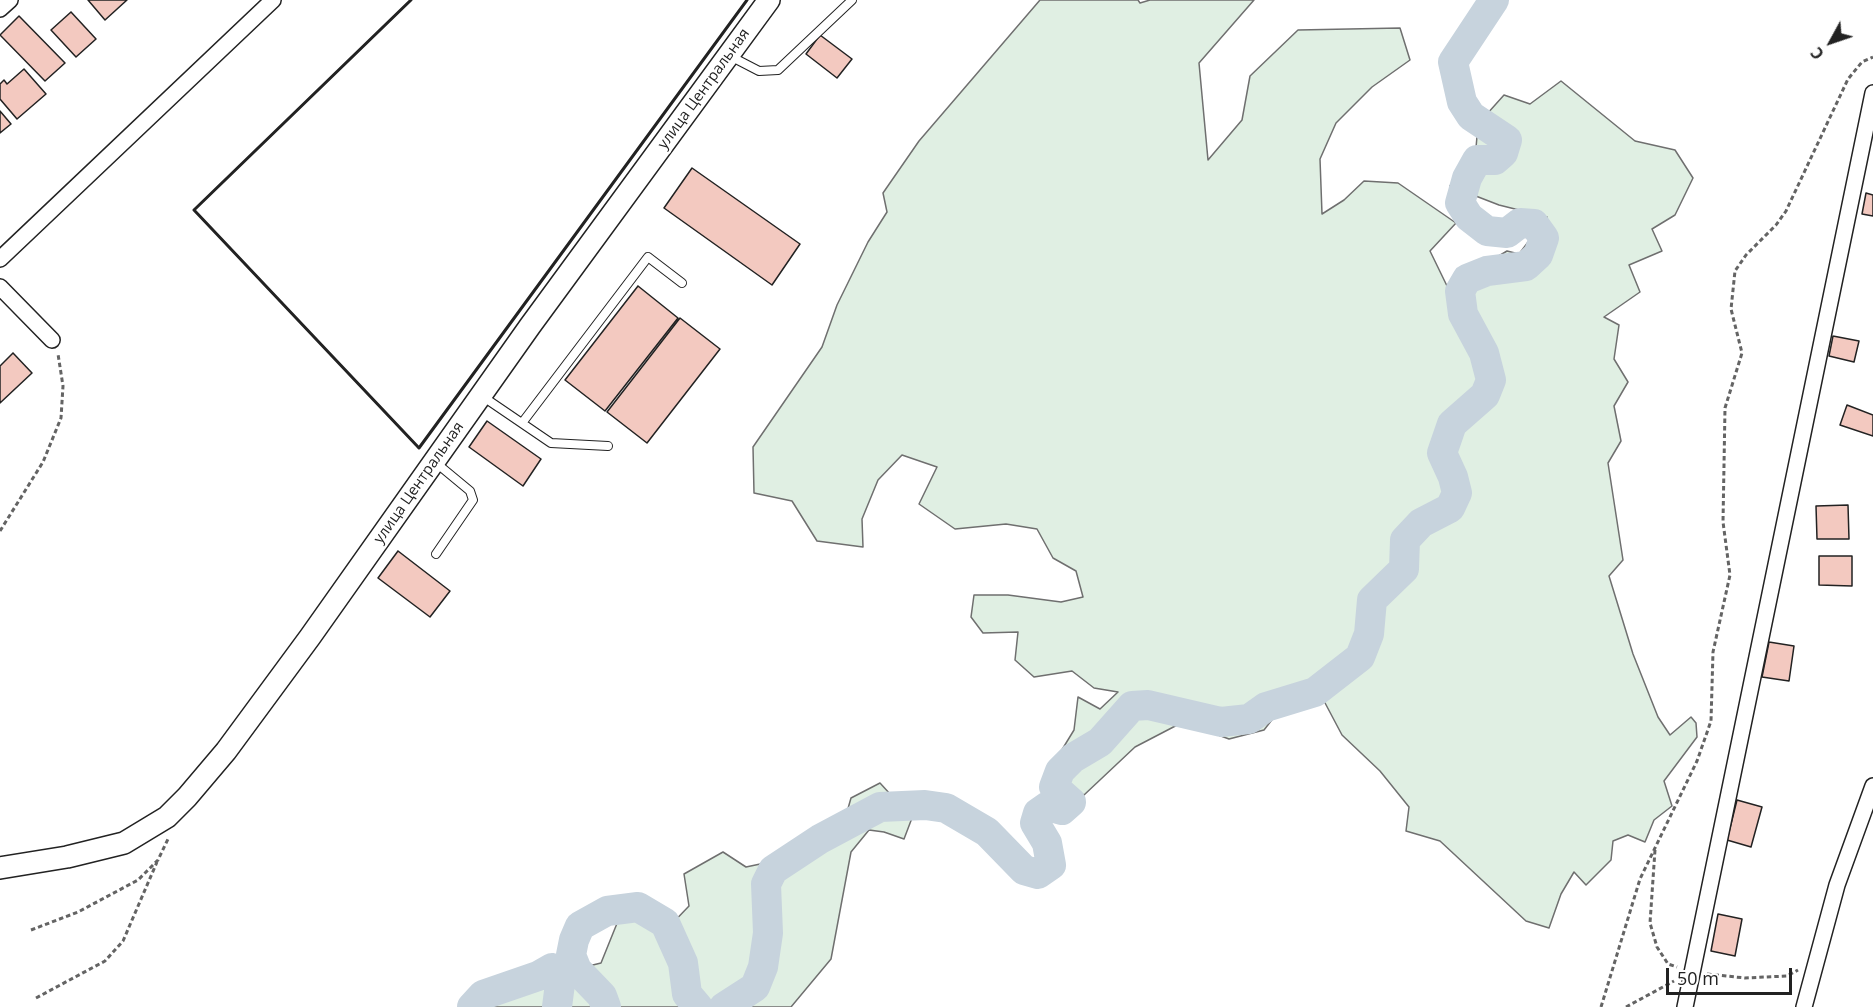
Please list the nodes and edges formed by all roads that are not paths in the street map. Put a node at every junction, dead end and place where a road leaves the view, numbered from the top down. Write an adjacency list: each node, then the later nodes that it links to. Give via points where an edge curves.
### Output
1 (10, 0): 5 (street)
2 (273, 0): 8 (street)
3 (769, 0): 6 (main road, улица Центральная)
4 (852, 0): 6 (lane, via 778,70 759,71)
5 (0, 9)
6 (728, 55): 12 (main road, улица Центральная)
7 (1873, 93): 19 (street)
8 (0, 259)
9 (682, 283): 13 (lane, via 648,257)
10 (0, 287): 11 (street)
11 (52, 340)
12 (481, 395): 13 (lane); 15 (main road, улица Центральная)
13 (522, 423): 14 (lane, via 551,444)
14 (608, 446)
15 (434, 462): 16 (lane, via 470,491 473,501); 18 (main road, улица Центральная, via 226,751 167,817 124,843)
16 (436, 554)
17 (1873, 786): 20 (street, via 1837,885)
18 (0, 868)
19 (1684, 1007)
20 (1804, 1007)

